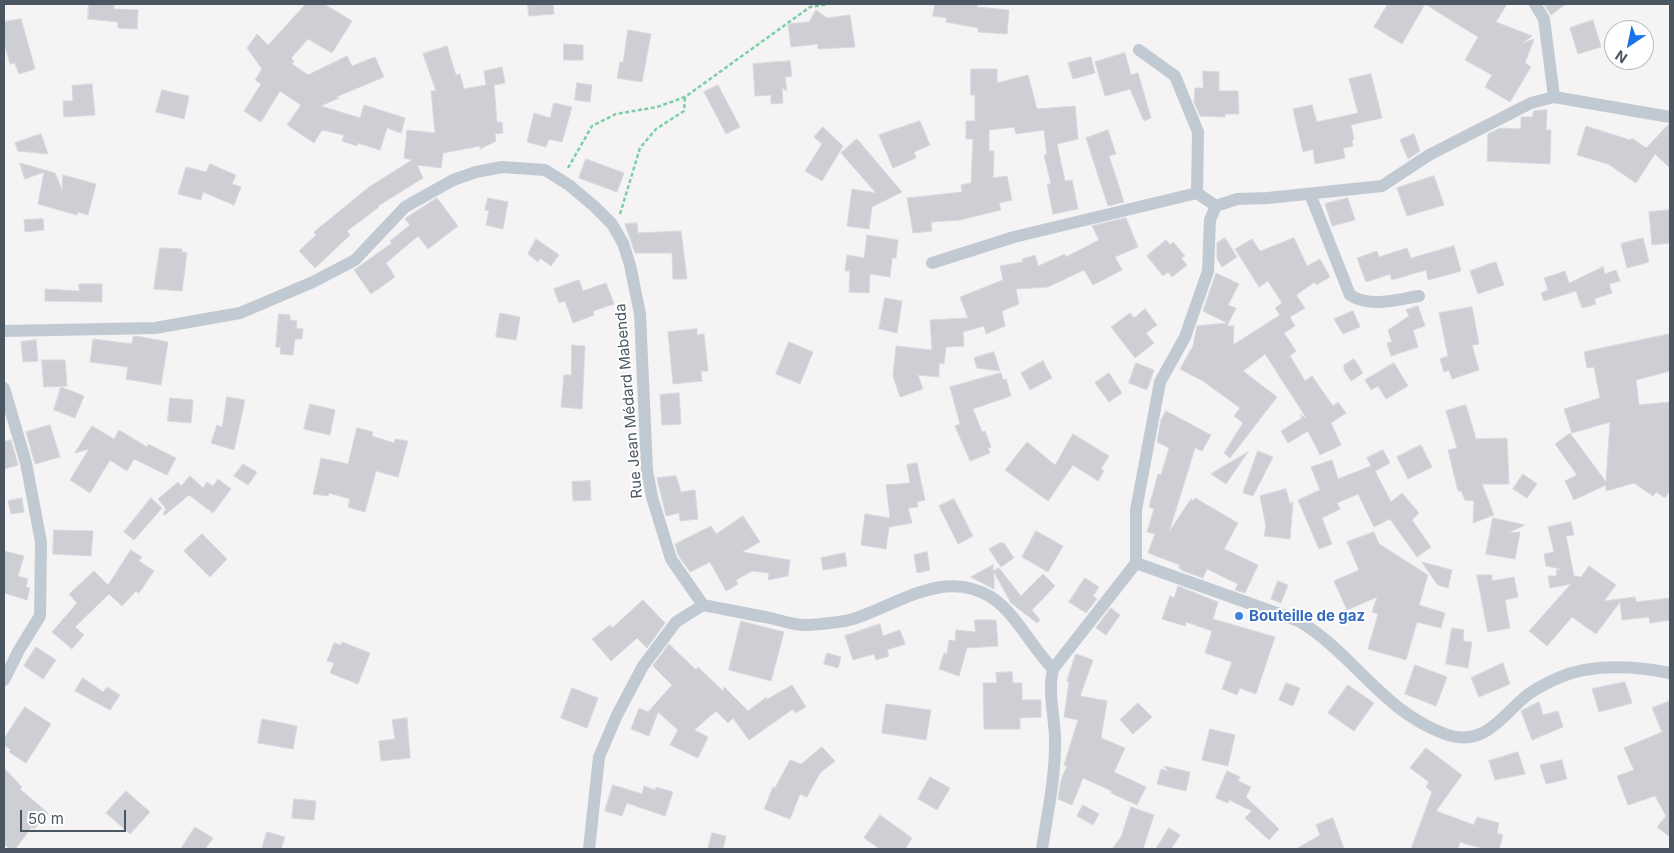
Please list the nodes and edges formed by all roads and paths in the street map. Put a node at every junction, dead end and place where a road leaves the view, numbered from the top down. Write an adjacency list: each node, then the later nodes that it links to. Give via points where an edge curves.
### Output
1 (828, 4): 5 (path, via 810,8)
2 (1535, 4): 4 (street, via 1544,19)
3 (1139, 50): 8 (street, via 1175,76 1198,132)
4 (1554, 97): 6 (street); 9 (street, via 1531,103 1429,155 1382,186)
5 (685, 98): 7 (path, via 616,114 598,122 586,134); 11 (path, via 684,112 656,129 640,148)
6 (1670, 117)
7 (563, 173)
8 (1197, 193): 10 (street); 12 (street, via 1014,237)
9 (1310, 194): 10 (street, via 1237,199); 13 (street, via 1350,295 1361,302)
10 (1216, 206): 16 (street, via 1210,220 1208,271 1185,337 1160,382 1136,510)
11 (618, 219)
12 (932, 262)
13 (1419, 296)
14 (4, 331): 17 (street, Rue Jean Médard Mabenda, via 155,328 240,313 355,260 405,207 453,180 502,167 545,170 596,207 612,224 623,243 640,314 652,497 671,560)
15 (4, 388): 20 (street, via 26,464 41,542 40,616)
16 (1136, 563): 18 (street); 19 (street, via 1299,621 1317,632 1398,708 1432,728 1462,739 1486,732 1527,695 1577,671 1638,668)
17 (703, 605): 18 (street, via 805,625 832,623 854,619 917,593 957,586 990,597 1003,607); 21 (street, via 676,622 643,666 617,715 599,757)
18 (1053, 669): 22 (street, via 1049,684 1056,739 1055,758)
19 (1670, 673)
20 (4, 680)
21 (589, 849)
22 (1042, 849)

